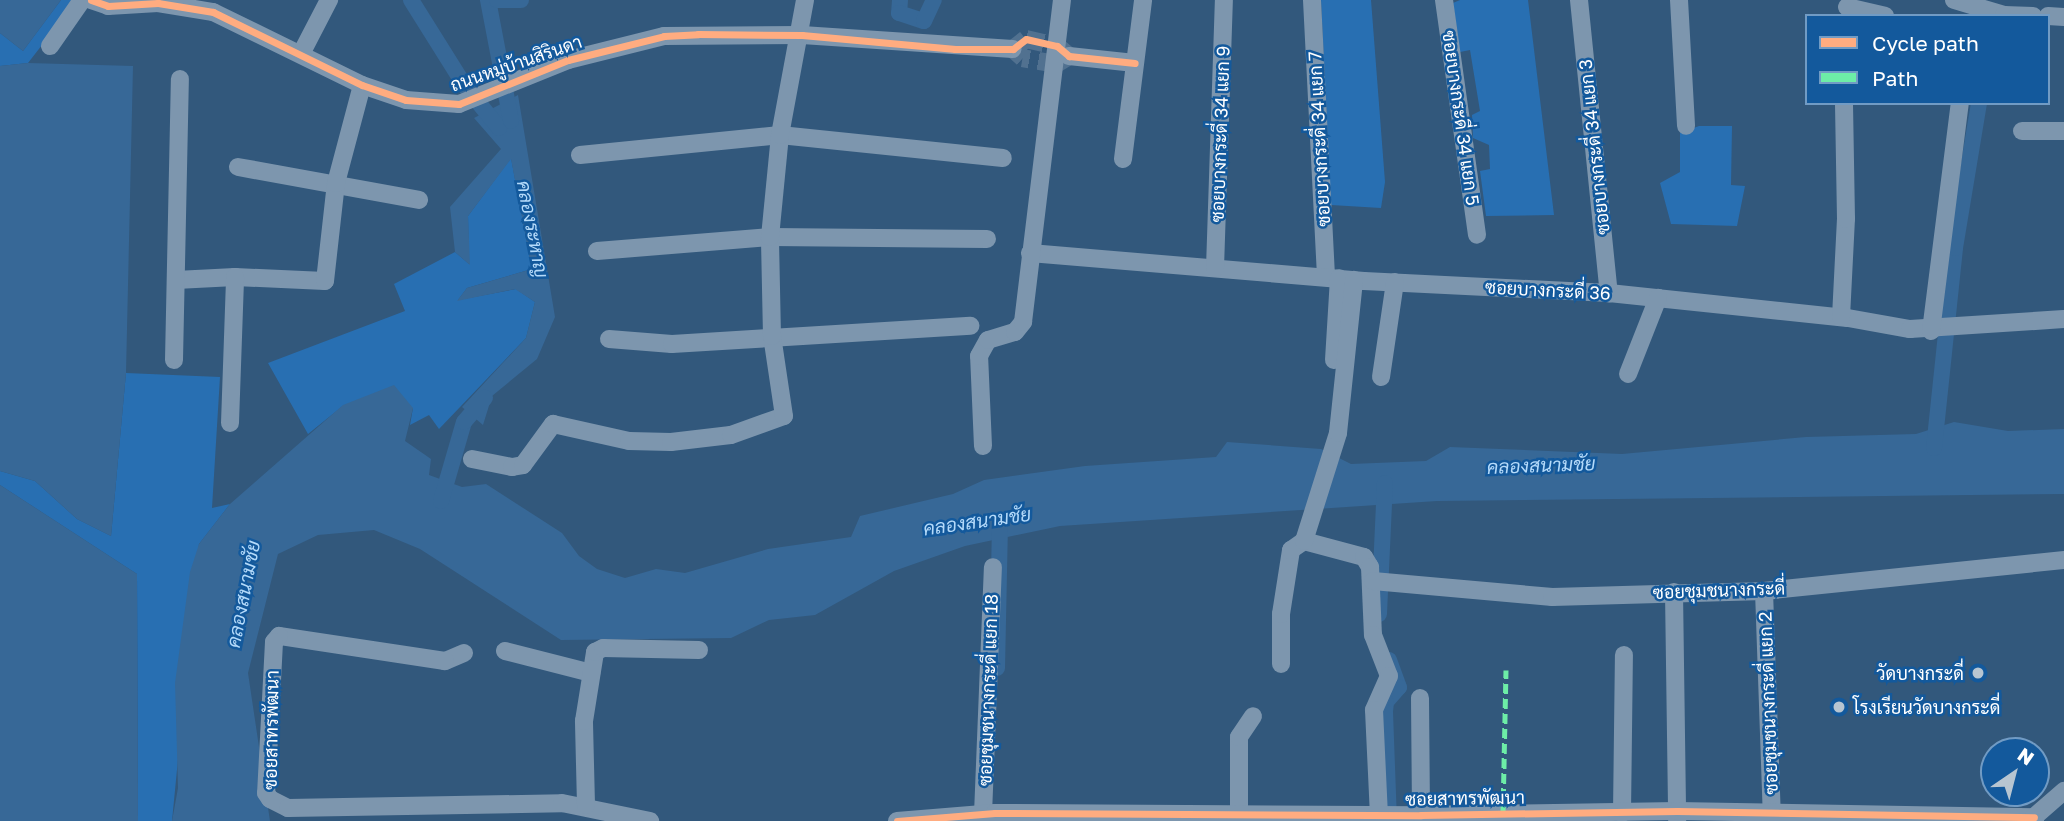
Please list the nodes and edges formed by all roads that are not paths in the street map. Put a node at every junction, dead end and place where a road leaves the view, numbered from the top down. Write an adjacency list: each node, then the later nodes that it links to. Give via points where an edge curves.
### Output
1 (82, 0): 19 (street)
2 (91, 0): 13 (street, ถนนหมู่บ้านสิรินดา, via 108,6)
3 (328, 0): 21 (street)
4 (805, 0): 18 (street)
5 (1062, 0): 42 (street)
6 (1143, 0): 23 (street)
7 (1224, 0): 43 (street, ซอยบางกระดี่ 34 แยก 9)
8 (1312, 0): 45 (street, ซอยบางกระดี่ 34 แยก 7)
9 (1444, 0): 38 (street, ซอยบางกระดี่ 34 แยก 5)
10 (1579, 0): 48 (street, ซอยบางกระดี่ 34 แยก 3)
11 (1679, 0): 28 (street)
12 (1954, 0): 15 (street)
13 (217, 6): 21 (street, ถนนหมู่บ้านสิรินดา)
14 (1846, 8): 16 (street)
15 (1986, 12): 17 (street)
16 (1875, 14)
17 (2010, 14)
18 (802, 35): 20 (street, ถนนหมู่บ้านสิรินดา); 25 (street, ถนนหมู่บ้านสิรินดา, via 664,36 568,60 458,104 406,100); 31 (street)
19 (50, 46)
20 (1013, 49)
21 (302, 52): 25 (street, ถนนหมู่บ้านสิรินดา)
22 (1069, 56): 23 (street)
23 (1135, 63): 34 (street)
24 (180, 79): 46 (street)
25 (362, 85): 36 (street)
26 (1844, 105): 50 (street, via 1846,219)
27 (1961, 105): 53 (street)
28 (1686, 125)
29 (2022, 131): 30 (street)
30 (2064, 131)
31 (780, 135): 32 (street); 33 (street); 39 (street)
32 (580, 155)
33 (1003, 158)
34 (1123, 159)
35 (238, 167): 36 (street)
36 (337, 183): 37 (street); 44 (street, via 325,281)
37 (419, 200)
38 (1477, 235)
39 (770, 237): 40 (street); 41 (street); 54 (street)
40 (987, 239)
41 (597, 251)
42 (1030, 253): 43 (street, ซอยบางกระดี่ 36); 61 (street, via 1020,329 988,341 979,356)
43 (1215, 268): 45 (street, ซอยบางกระดี่ 36)
44 (234, 277): 46 (street); 60 (street)
45 (1340, 278): 47 (street, ซอยบางกระดี่ 36); 59 (street); 63 (street, via 1335,446)
46 (176, 281): 56 (street)
47 (1395, 282): 48 (street, ซอยบางกระดี่ 36); 58 (street)
48 (1609, 293): 49 (street, ซอยบางกระดี่ 36)
49 (1658, 298): 50 (street, ซอยบางกระดี่ 36); 57 (street)
50 (1841, 317): 53 (street, ซอยบางกระดี่ 36)
51 (2064, 318): 53 (street, ซอยบางกระดี่ 36)
52 (970, 326): 54 (street)
53 (1940, 330)
54 (772, 336): 55 (street, via 672,344); 62 (street, via 784,416 731,435 671,442 629,441 553,424 523,465)
55 (609, 339)
56 (174, 360)
57 (1628, 373)
58 (1381, 377)
59 (1332, 384)
60 (230, 423)
61 (983, 446)
62 (472, 458)
63 (1304, 541): 66 (street, via 1364,556); 73 (street, via 1291,550 1281,614)
64 (2064, 560): 67 (street, ซอยชุมชนางกระดี่)
65 (993, 567): 80 (street, ซอยชุมชนางกระดี่ แยก 18)
66 (1377, 582): 68 (street, ซอยชุมชนางกระดี่, via 1552,597); 81 (street, via 1373,635 1389,676 1374,710)
67 (1765, 591): 68 (street, ซอยชุมชนางกระดี่); 86 (street, ซอยชุมชนางกระดี่ แยก 2)
68 (1674, 592): 85 (street)
69 (699, 650): 74 (street, via 598,648)
70 (505, 651): 74 (street)
71 (464, 653): 78 (street, ซอยสาทรพัฒนา, via 445,661 279,636 274,642 266,793 288,808)
72 (1624, 655): 79 (street)
73 (1281, 664)
74 (591, 673): 78 (street, via 584,721)
75 (1420, 698): 82 (street)
76 (1253, 716): 83 (street, via 1239,737)
77 (2064, 792): 90 (street)
78 (586, 805): 91 (street, ซอยสาทรพัฒนา)
79 (1622, 813): 84 (street, ซอยสาทรพัฒนา); 85 (street, ซอยสาทรพัฒนา)
80 (988, 814): 87 (street, ซอยสาทรพัฒนา); 92 (street, ซอยสาทรพัฒนา)
81 (1385, 815): 82 (street, ซอยสาทรพัฒนา); 83 (street, ซอยสาทรพัฒนา)
82 (1421, 815): 89 (street, ซอยสาทรพัฒนา)
83 (1246, 816): 88 (street, ซอยสาทรพัฒนา)
84 (1566, 816): 89 (street, ซอยสาทรพัฒนา)
85 (1677, 816): 86 (street, ซอยสาทรพัฒนา)
86 (1780, 817): 90 (street, ซอยสาทรพัฒนา)
87 (1072, 818): 88 (street, ซอยสาทรพัฒนา)
88 (1144, 818)
89 (1455, 818)
90 (2034, 819)
91 (650, 821)
92 (897, 821)

